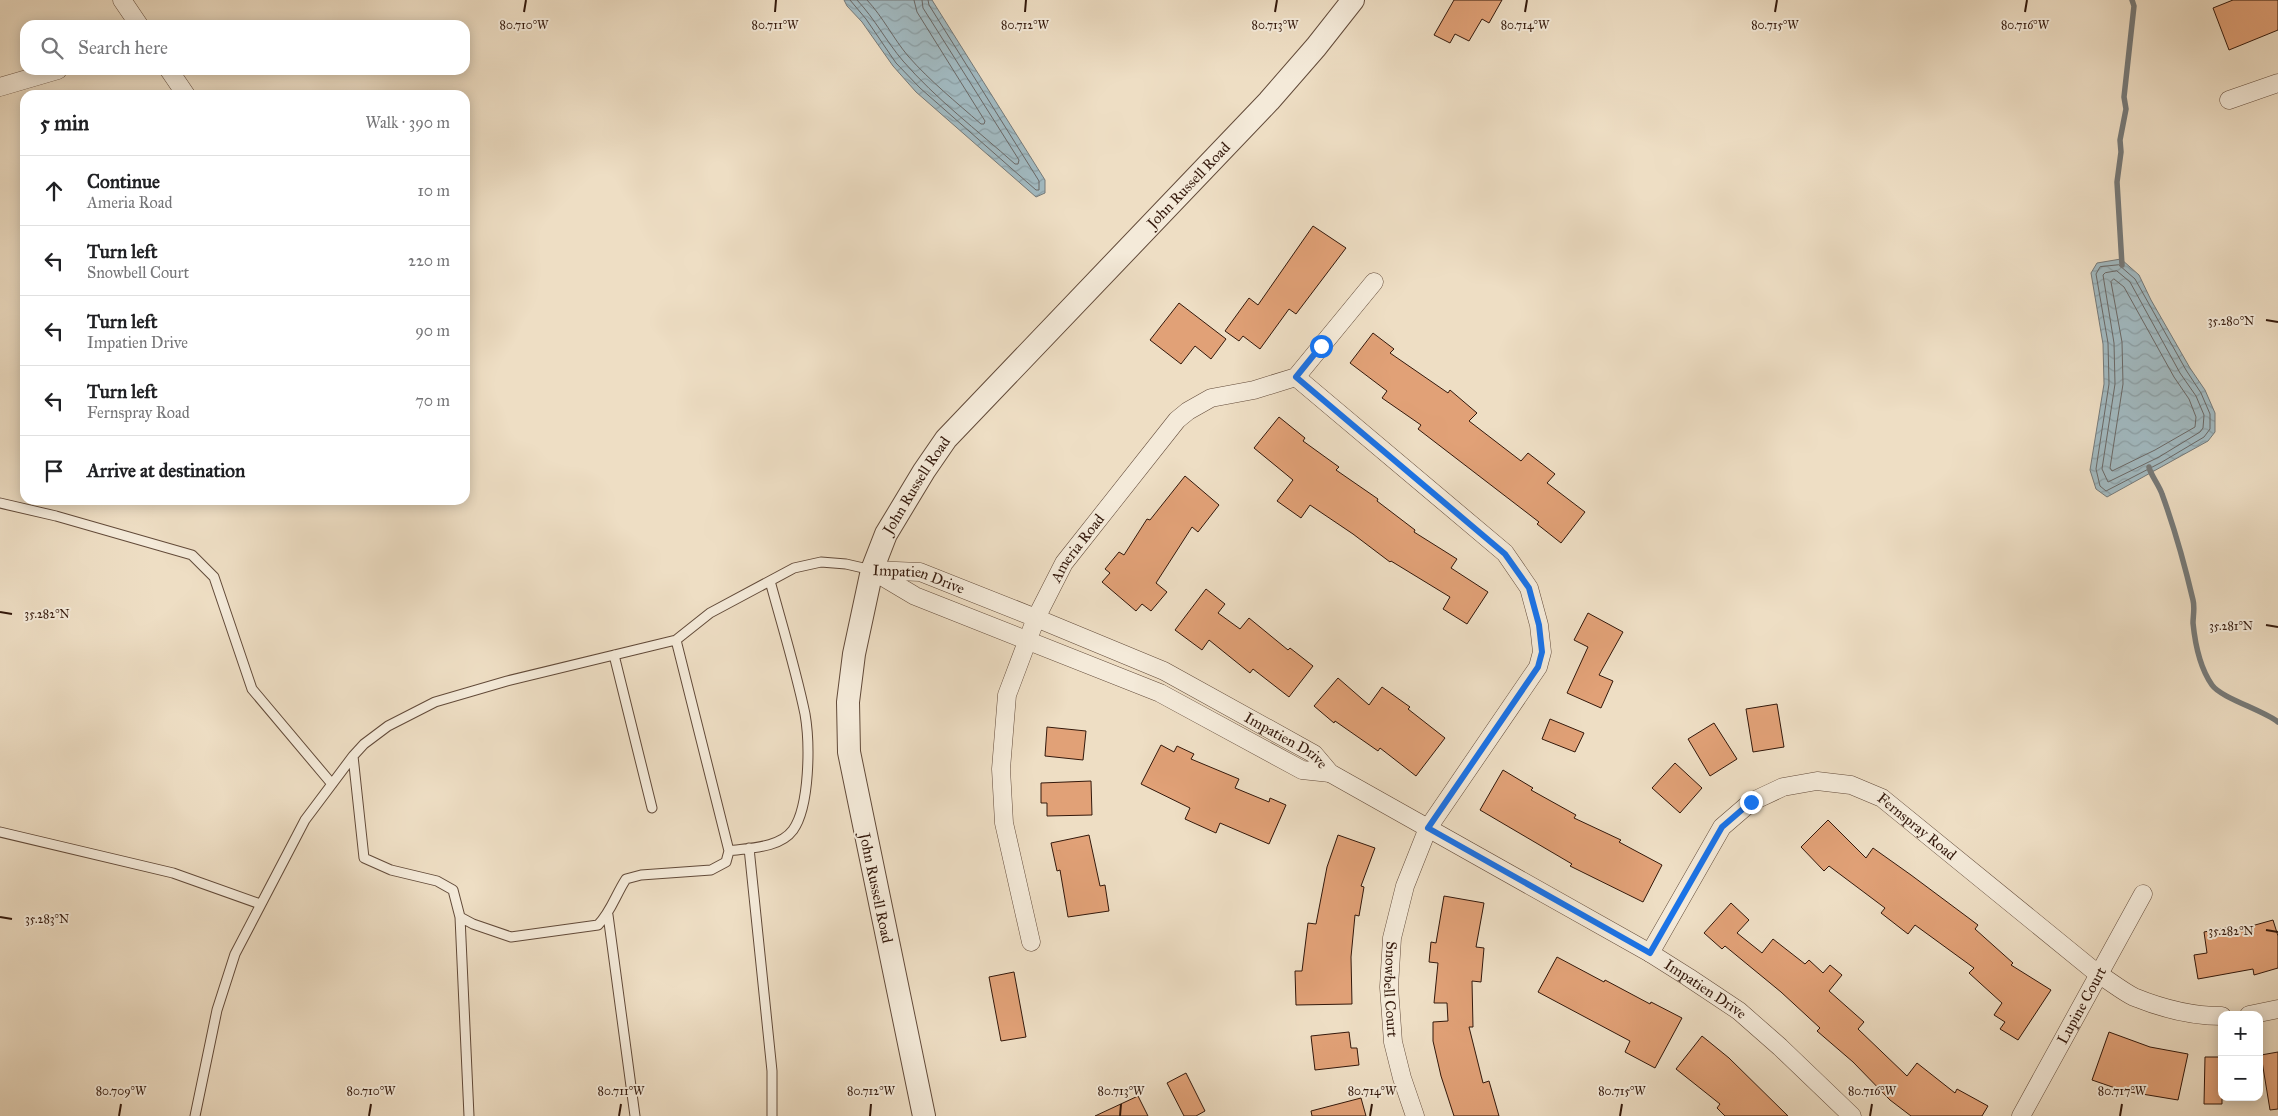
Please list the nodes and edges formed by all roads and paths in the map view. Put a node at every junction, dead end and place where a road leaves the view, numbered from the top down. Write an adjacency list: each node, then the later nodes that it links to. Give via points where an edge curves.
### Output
1 (122, 0): 3 (street)
2 (1353, 0): 13 (street, John Russell Road, via 1269,102 946,439 886,534)
3 (134, 20)
4 (44, 75): 7 (street)
5 (172, 75): 8 (street)
6 (2278, 83): 9 (street)
7 (0, 87)
8 (183, 90)
9 (2229, 100)
10 (1374, 282): 11 (street)
11 (1296, 377): 15 (street, Ameria Road, via 1254,390 1211,398 1177,420 1064,563); 23 (street, Snowbell Court, via 1505,554 1529,588 1540,634 1542,652 1538,667)
12 (0, 503): 21 (lane, via 192,555 214,577 252,689)
13 (872, 570): 14 (lane, via 821,562 794,568); 15 (street, Impatien Drive, via 920,572); 17 (street, Impatien Drive, via 914,596); 41 (street, John Russell Road, via 854,654 848,702 849,752)
14 (770, 581): 16 (lane, via 710,613); 25 (lane, via 805,716 808,776 804,804 792,831 773,844)
15 (1036, 618): 17 (street, Ameria Road); 20 (street, Impatien Drive, via 1164,671 1314,754)
16 (676, 640): 18 (lane); 26 (lane)
17 (1027, 641): 20 (street, Impatien Drive, via 1160,693 1302,770); 31 (street, Ameria Road, via 1007,695 1001,769 1004,823)
18 (614, 655): 19 (lane, via 435,702 388,726); 22 (lane)
19 (353, 756): 21 (lane); 30 (lane, via 364,858 391,870 437,881 453,890)
20 (1330, 773): 23 (street, Impatien Drive)
21 (332, 784): 28 (lane, via 305,820)
22 (652, 808)
23 (1428, 828): 32 (street, Impatien Drive); 42 (street, Snowbell Court, via 1398,912 1392,938 1389,987 1393,1042)
24 (0, 832): 28 (lane, via 173,873)
25 (749, 848): 26 (lane); 40 (lane, via 772,1070)
26 (729, 851): 29 (lane, via 726,862 710,870 626,879)
27 (2143, 894): 33 (street, Lupine Court)
28 (260, 904): 37 (lane, via 235,954 217,1010)
29 (608, 915): 30 (lane, via 598,925 510,937); 39 (lane)
30 (460, 917): 38 (lane)
31 (1031, 942)
32 (1650, 953): 33 (street, Fernspray Road, via 1722,827 1751,802 1783,787 1817,781 1852,786 1882,798); 43 (street, Impatien Drive, via 1738,1011)
33 (2098, 974): 36 (street, Fernspray Road, via 2133,996 2174,1010); 44 (street, Lupine Court)
34 (2278, 1009): 35 (street)
35 (2263, 1012)
36 (2218, 1016)
37 (196, 1116)
38 (469, 1116)
39 (635, 1116)
40 (772, 1116)
41 (924, 1116)
42 (1415, 1116)
43 (1852, 1116)
44 (2021, 1116)

